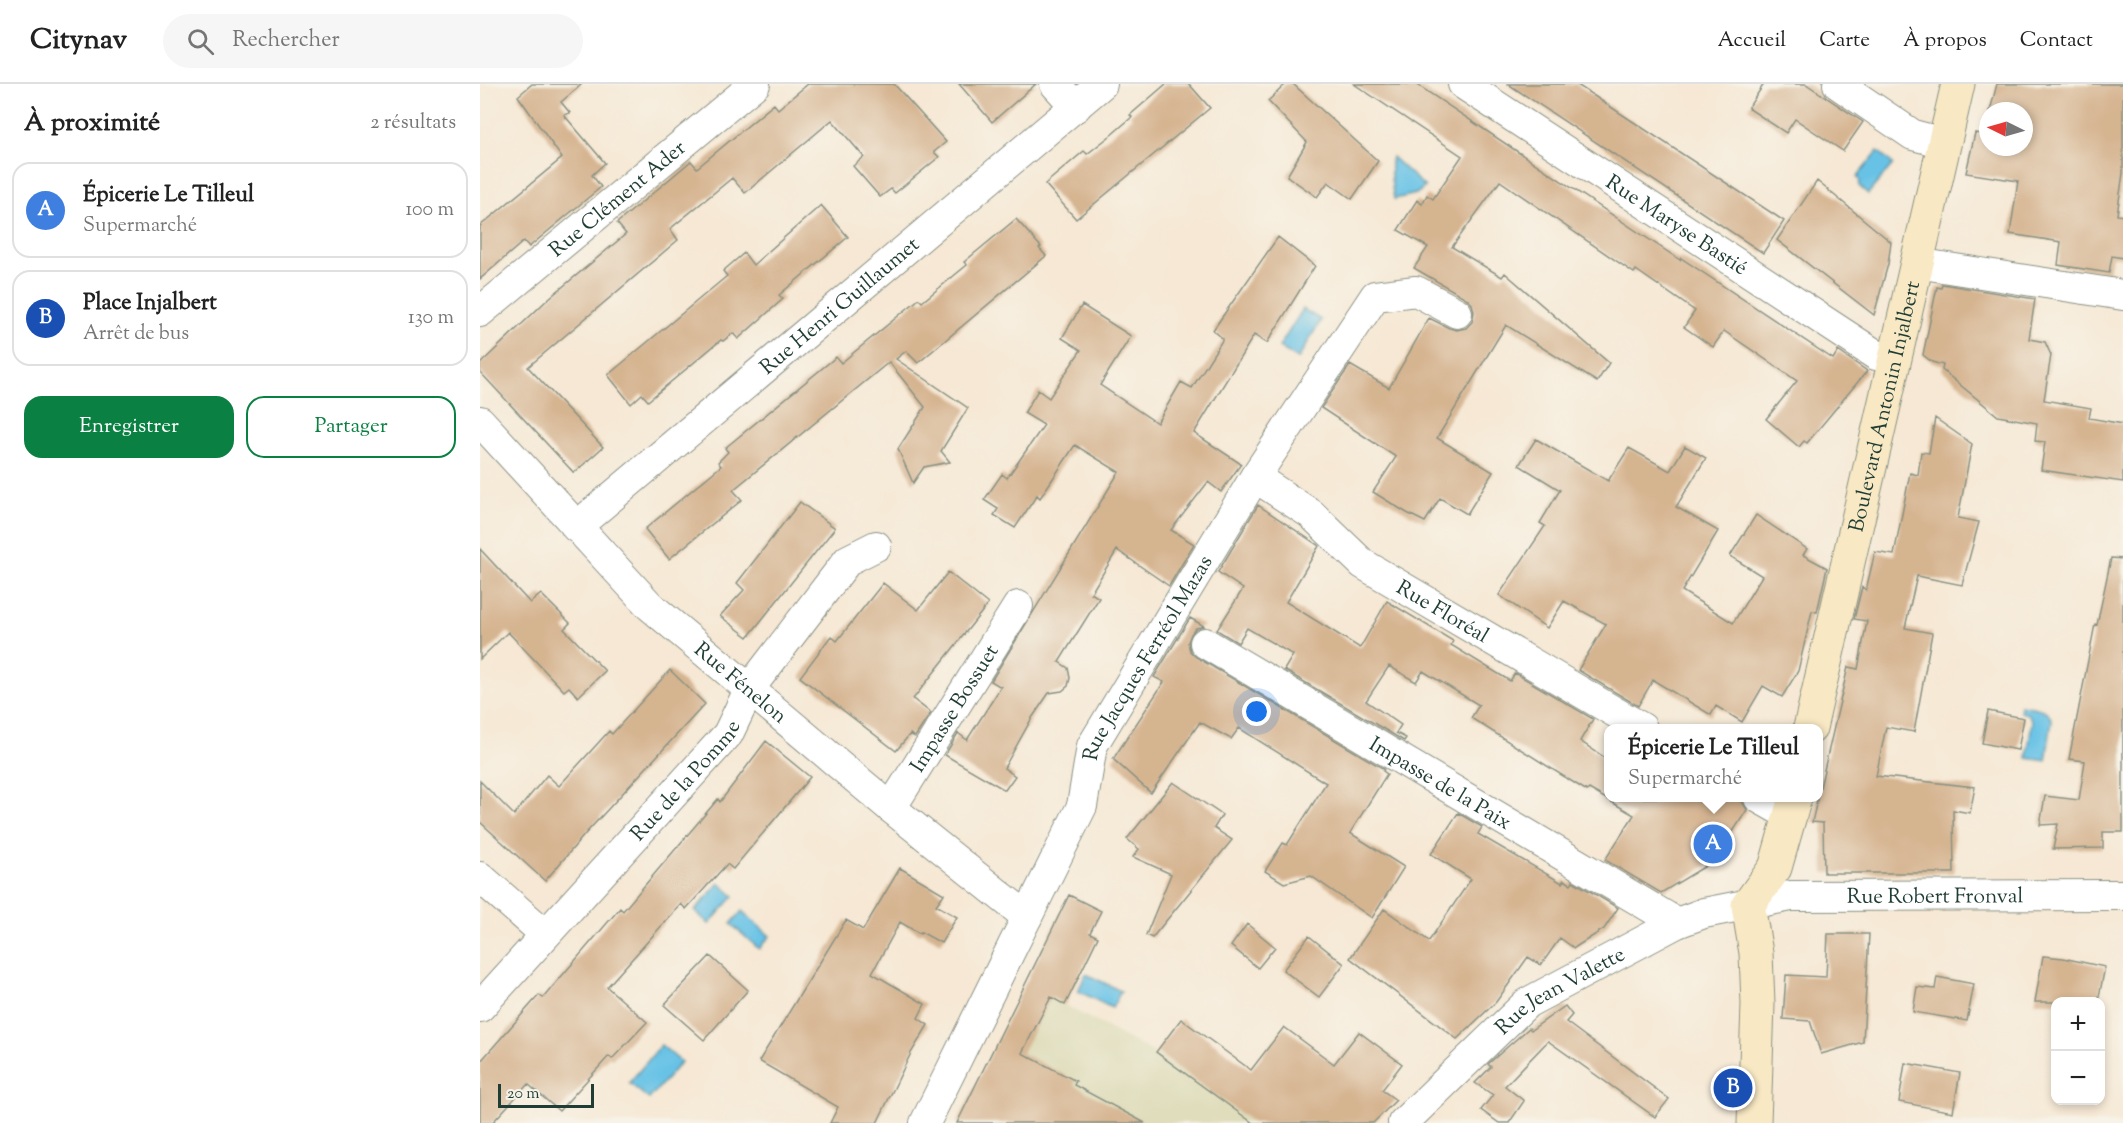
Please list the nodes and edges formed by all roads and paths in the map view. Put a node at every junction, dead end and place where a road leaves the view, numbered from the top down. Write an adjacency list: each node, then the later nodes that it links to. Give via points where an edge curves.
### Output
1 (755, 84): 11 (street, Rue Clément Ader)
2 (1055, 84): 7 (street)
3 (1102, 84): 7 (street, Rue Henri Guillaumet)
4 (1463, 84): 13 (street, Rue Maryse Bastié, via 1875,355)
5 (1838, 84): 8 (street, via 1913,135)
6 (1958, 84): 8 (street, Boulevard Antonin Injalbert)
7 (1076, 107): 16 (street, Rue Henri Guillaumet)
8 (1944, 143): 9 (street, Boulevard Antonin Injalbert)
9 (1916, 263): 10 (street); 13 (street, Boulevard Antonin Injalbert)
10 (2123, 295)
11 (480, 312)
12 (1457, 313): 15 (street, Rue Jacques Ferréol Mazas, via 1416,291 1375,296)
13 (1894, 358): 22 (street, Boulevard Antonin Injalbert)
14 (480, 421): 16 (street, Rue Fénelon)
15 (1255, 477): 21 (street, Rue Floréal, via 1311,514 1363,564); 29 (street, Rue Jacques Ferréol Mazas, via 1092,746 1082,806)
16 (576, 527): 20 (street, Rue Fénelon, via 650,606)
17 (876, 546): 20 (street, Rue de la Pomme, via 848,560)
18 (1017, 606): 25 (street, Impasse Bossuet)
19 (1205, 643): 30 (street, Impasse de la Paix)
20 (750, 688): 25 (street, Rue Fénelon); 31 (street, Rue de la Pomme, via 728,734)
21 (1634, 724)
22 (1811, 724)
23 (1774, 802): 24 (street)
24 (1793, 807): 28 (street, via 1775,868)
25 (891, 808): 29 (street, Rue Fénelon)
26 (480, 878): 31 (street)
27 (2123, 895): 28 (street, Rue Robert Fronval, via 1791,896)
28 (1748, 905): 30 (street, Rue Jean Valette); 35 (street, via 1756,953 1758,1004)
29 (1027, 917): 33 (street, Rue Jacques Ferréol Mazas)
30 (1677, 922): 34 (street, Rue Jean Valette, via 1527,1003)
31 (545, 934): 32 (street, Rue de la Pomme)
32 (480, 1007)
33 (925, 1123)
34 (1403, 1123)
35 (1754, 1123)

